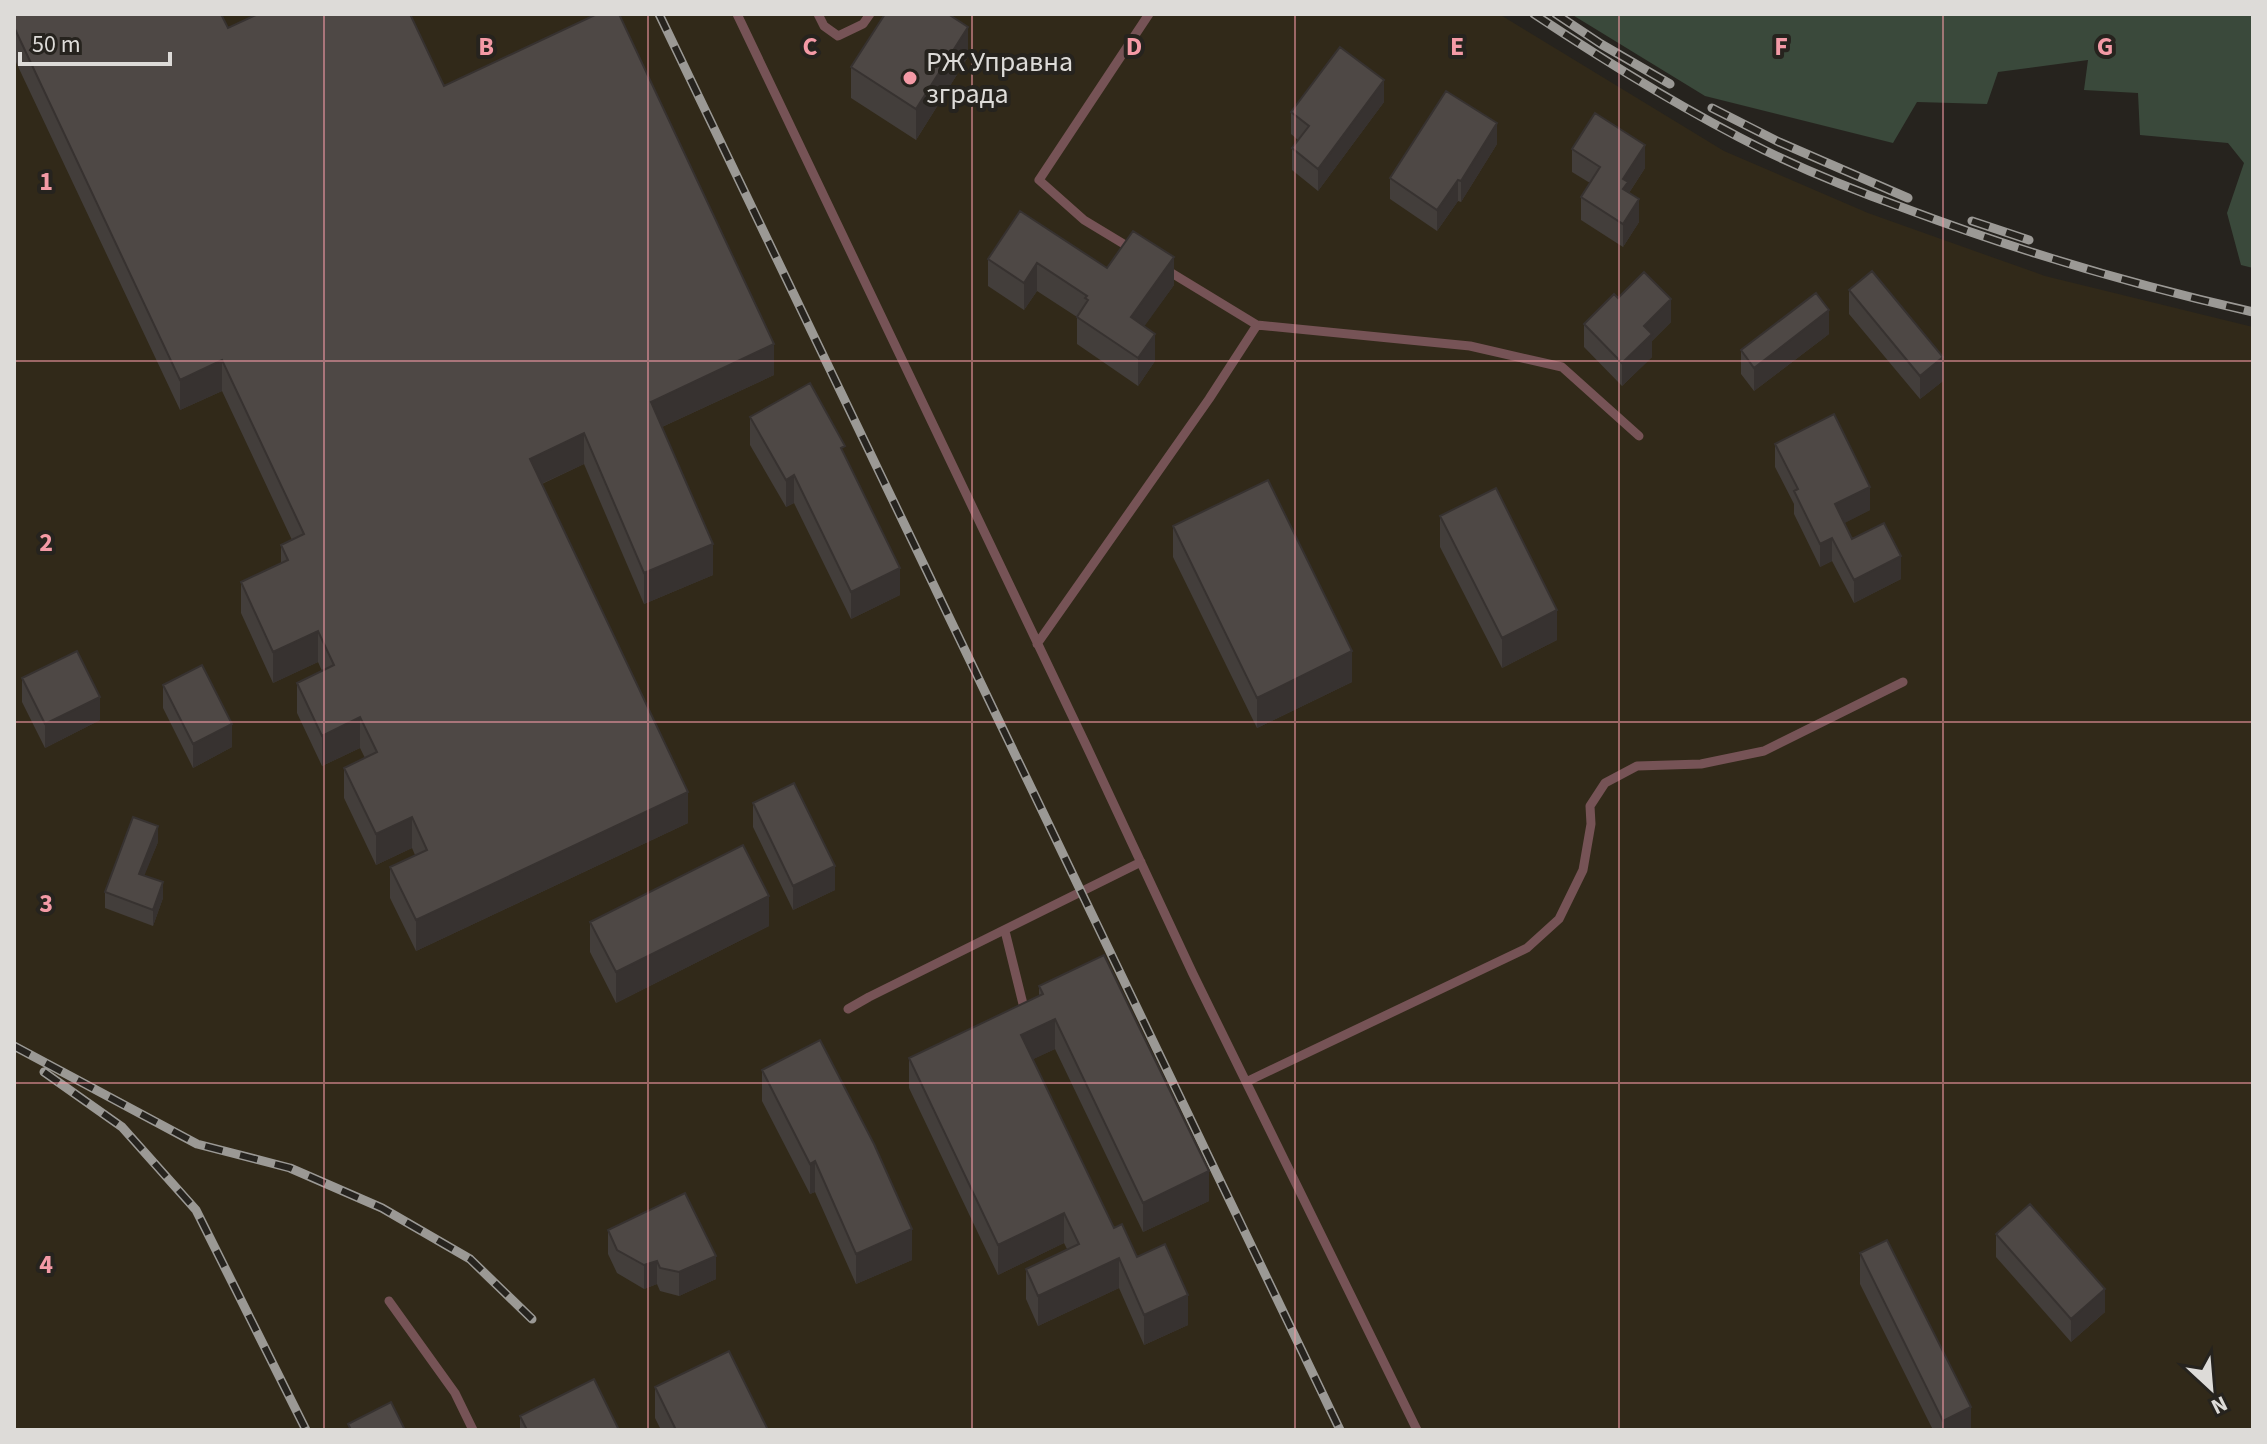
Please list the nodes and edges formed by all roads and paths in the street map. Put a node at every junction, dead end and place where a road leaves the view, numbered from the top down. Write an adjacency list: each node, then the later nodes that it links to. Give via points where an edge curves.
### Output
1 (737, 14): 9 (lane)
2 (818, 14): 3 (lane, via 838,36 863,24)
3 (870, 14)
4 (1149, 14): 5 (lane, via 1039,180 1084,220)
5 (1137, 252)
6 (1150, 260): 7 (lane)
7 (1257, 325): 8 (lane, via 1470,346 1562,367); 9 (lane)
8 (1639, 436)
9 (1037, 644): 11 (lane)
10 (1903, 682): 15 (lane, via 1764,751 1701,764 1637,766 1605,783 1590,806 1583,870 1559,919 1527,948)
11 (1141, 862): 12 (lane); 15 (lane)
12 (1005, 931): 13 (lane); 14 (lane)
13 (1023, 1004)
14 (848, 1009)
15 (1246, 1082): 18 (lane)
16 (389, 1301): 17 (lane, via 455,1393)
17 (473, 1430)
18 (1417, 1430)

